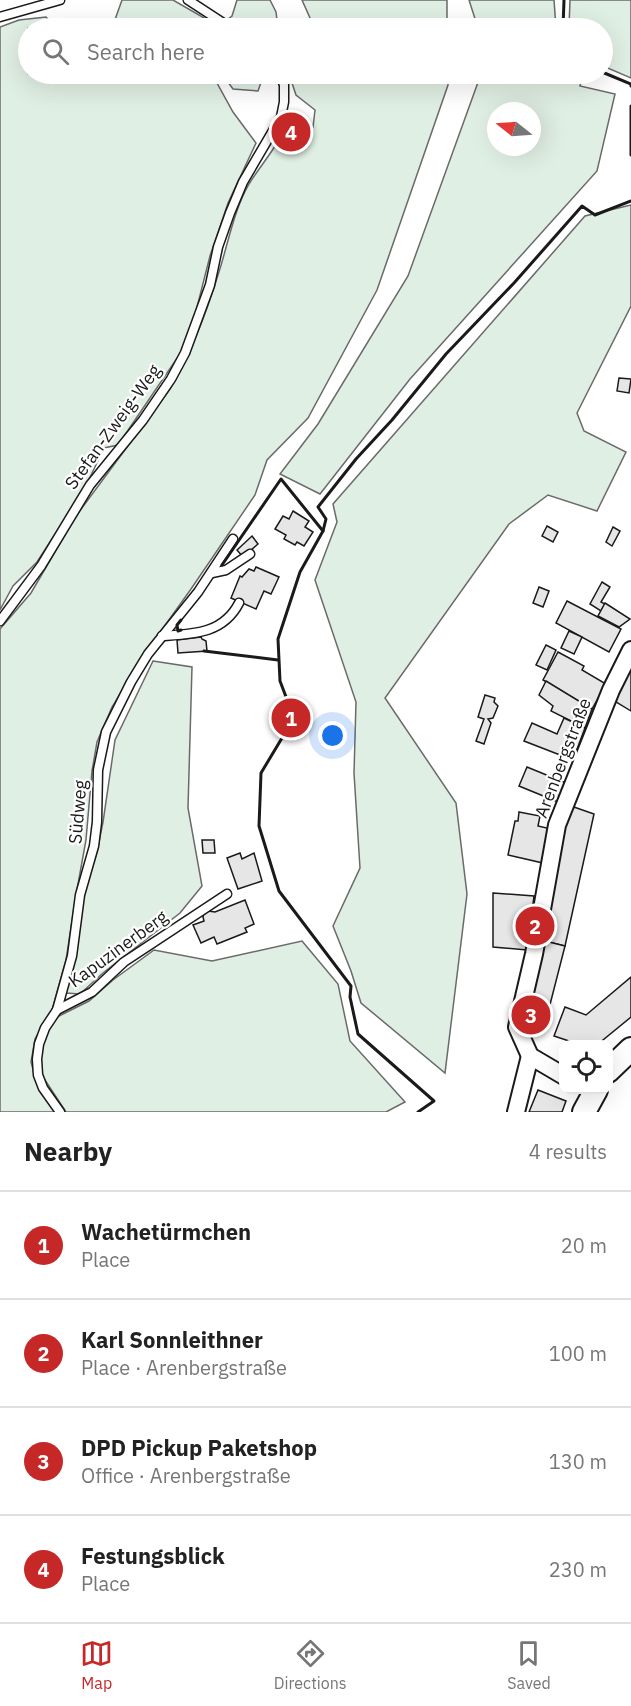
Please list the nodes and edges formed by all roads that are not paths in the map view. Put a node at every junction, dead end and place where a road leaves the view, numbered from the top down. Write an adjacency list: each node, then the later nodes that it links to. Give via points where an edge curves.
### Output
1 (60, 0): 3 (lane)
2 (188, 0): 4 (lane)
3 (0, 17)
4 (216, 18)
5 (284, 84): 10 (lane, Stefan-Zweig-Weg, via 281,117 243,182 230,213 185,353 155,404 90,485 41,566)
6 (233, 539): 8 (lane, Südweg)
7 (250, 554): 8 (lane, via 226,570)
8 (212, 573): 11 (lane, Südweg)
9 (239, 603): 11 (lane, via 232,616 216,627 199,633)
10 (0, 621)
11 (162, 636): 14 (lane, Südweg, via 131,682 106,732 98,770 94,846)
12 (631, 650): 16 (street, Arenbergstraße, via 557,825 517,1027)
13 (227, 894): 14 (lane, Kapuzinerberg, via 124,962 92,992)
14 (57, 1010): 19 (lane, Südweg, via 45,1028 36,1059 43,1088)
15 (631, 1049): 17 (main road)
16 (530, 1056): 18 (street); 20 (street)
17 (613, 1067)
18 (559, 1073)
19 (60, 1112)
20 (516, 1112)

